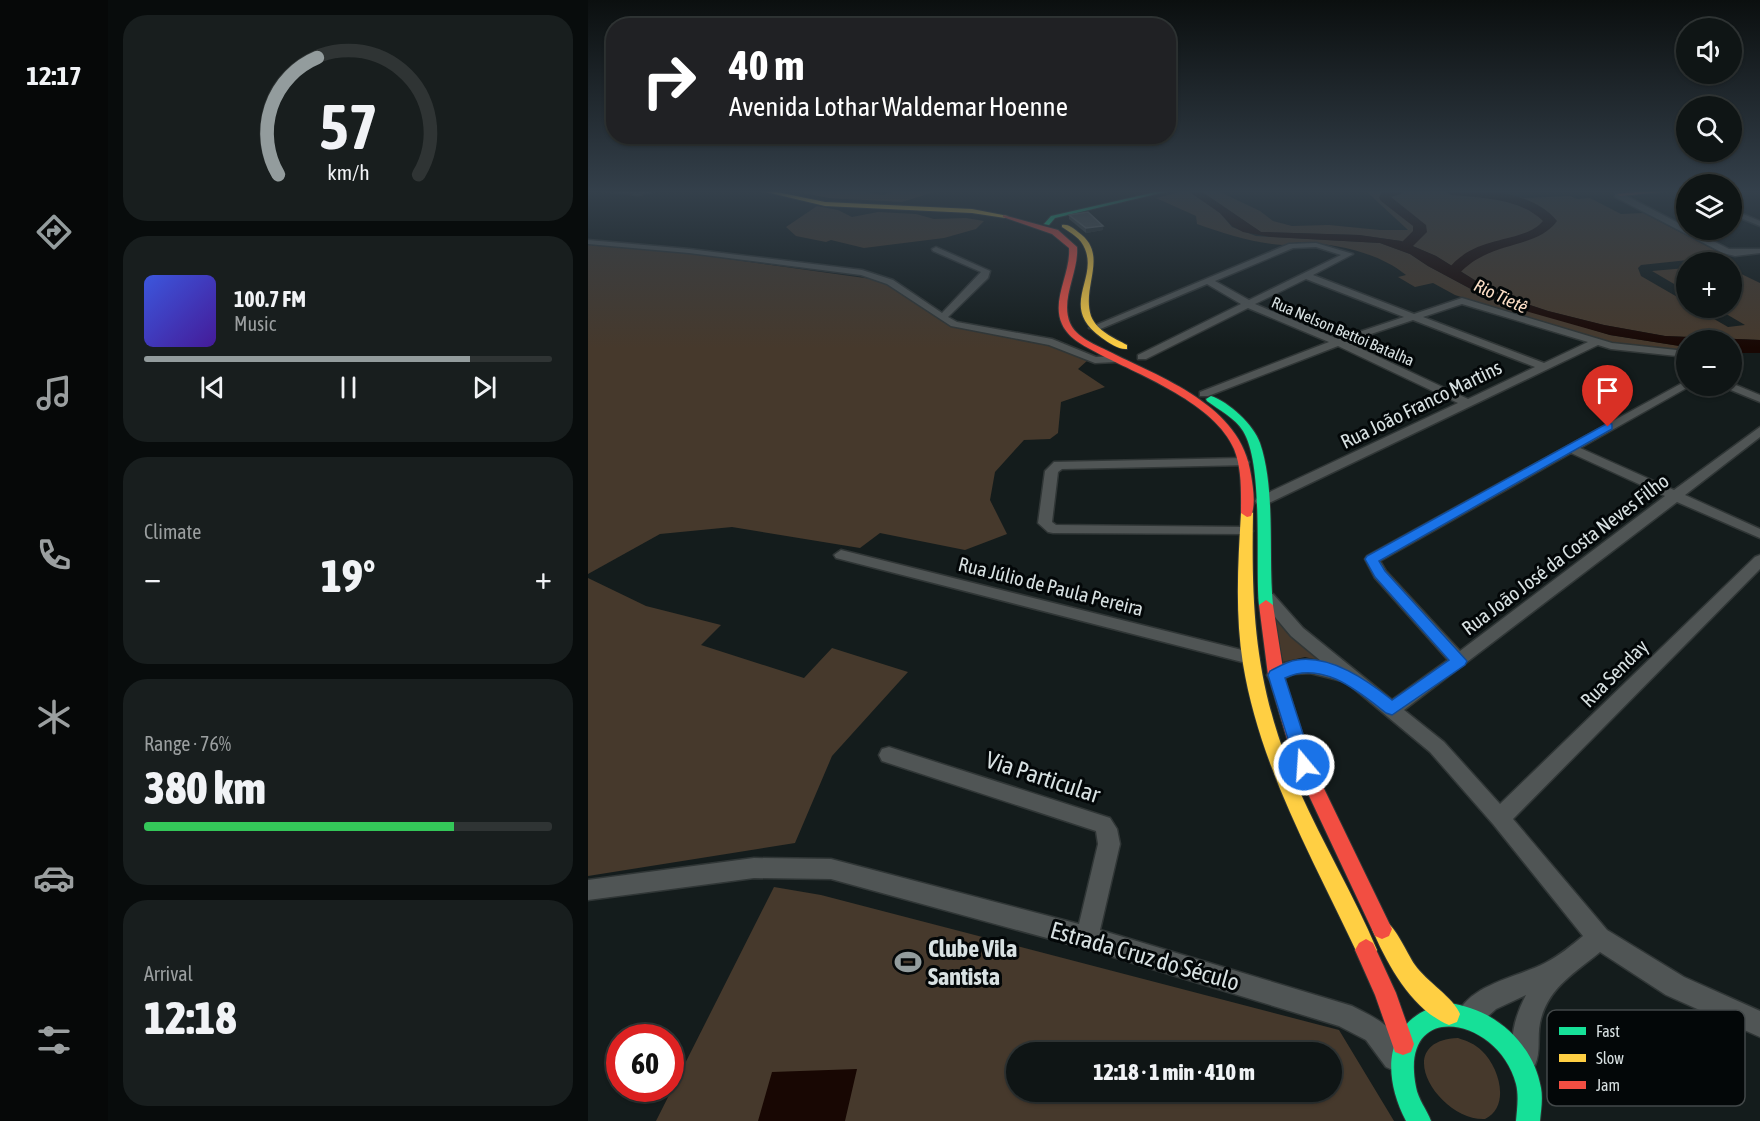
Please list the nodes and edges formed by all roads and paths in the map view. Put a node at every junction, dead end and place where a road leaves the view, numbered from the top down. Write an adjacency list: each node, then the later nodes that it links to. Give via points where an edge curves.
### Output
1 (603, 243): 11 (street, via 862,273 890,282)
2 (1070, 243): 17 (main road, via 1075,254 1063,311 1065,322 1074,334)
3 (1089, 243): 12 (main road, via 1092,256 1083,297)
4 (1713, 243): 6 (street, via 1730,252)
5 (936, 249): 11 (street, via 986,271)
6 (1760, 251)
7 (1307, 276): 8 (street, via 1348,255 1322,246 1297,245); 9 (street); 10 (street)
8 (1208, 280): 9 (street, Rua Nelson Bettoi Batalha); 12 (street)
9 (1248, 305): 13 (street, Rua Nelson Bettoi Batalha); 16 (street)
10 (1411, 316): 13 (street); 14 (street, via 1470,302); 18 (street)
11 (942, 318): 17 (street, via 969,328 1053,342 1095,360)
12 (1094, 328): 16 (main road)
13 (1338, 342): 21 (street); 23 (street, Rua Nelson Bettoi Batalha)
14 (1597, 342): 15 (street); 18 (street, Rua João Franco Martins)
15 (1676, 353)
16 (1142, 357): 21 (main road)
17 (1116, 359): 26 (main road, via 1212,417 1237,444)
18 (1544, 367): 23 (street, Rua João Franco Martins)
19 (1676, 389): 25 (street)
20 (1742, 391): 22 (street)
21 (1204, 394): 28 (main road, via 1246,427 1256,443)
22 (1760, 399)
23 (1469, 404): 28 (street, Rua João Franco Martins)
24 (1760, 430): 27 (street, Rua João José da Costa Neves Filho)
25 (1569, 448): 27 (street); 35 (street, via 1372,559 1380,574)
26 (1243, 462): 29 (main road); 29 (street, via 1059,465 1052,471 1045,523 1053,530)
27 (1676, 497): 30 (street); 35 (street, Rua João José da Costa Neves Filho)
28 (1262, 501): 33 (main road)
29 (1246, 531): 34 (main road, via 1244,581)
30 (1760, 534)
31 (842, 555): 34 (street, Rua Júlio de Paula Pereira)
32 (1760, 560): 40 (street, Rua Senday)
33 (1264, 593): 36 (main road); 37 (street, via 1297,632)
34 (1250, 658): 49 (main road, via 1283,773 1311,841 1378,975)
35 (1459, 661): 38 (street, Rua João José da Costa Neves Filho)
36 (1276, 675): 37 (street, via 1298,665 1312,666); 46 (main road, via 1304,765 1400,964 1424,995)
37 (1360, 684): 38 (street)
38 (1392, 708): 40 (street, via 1437,747)
39 (889, 755): 42 (street, Via Particular, via 1104,824 1109,844)
40 (1500, 818): 43 (street)
41 (588, 890): 42 (street, Estrada Cruz do Século, via 754,868 831,869)
42 (1087, 938): 49 (street, Estrada Cruz do Século, via 1343,1015 1375,1031)
43 (1599, 938): 44 (street); 45 (street, via 1676,986)
44 (1555, 971): 46 (street, via 1496,994); 50 (street, via 1535,1001 1524,1033)
45 (1729, 1010)
46 (1458, 1015): 49 (main road, via 1428,1017 1419,1023 1412,1029); 50 (main road, via 1487,1026 1505,1041)
47 (1745, 1017): 48 (street)
48 (1760, 1024)
49 (1401, 1054): 51 (main road, via 1401,1084)
50 (1528, 1082): 52 (main road)
51 (1419, 1121)
52 (1528, 1121)

